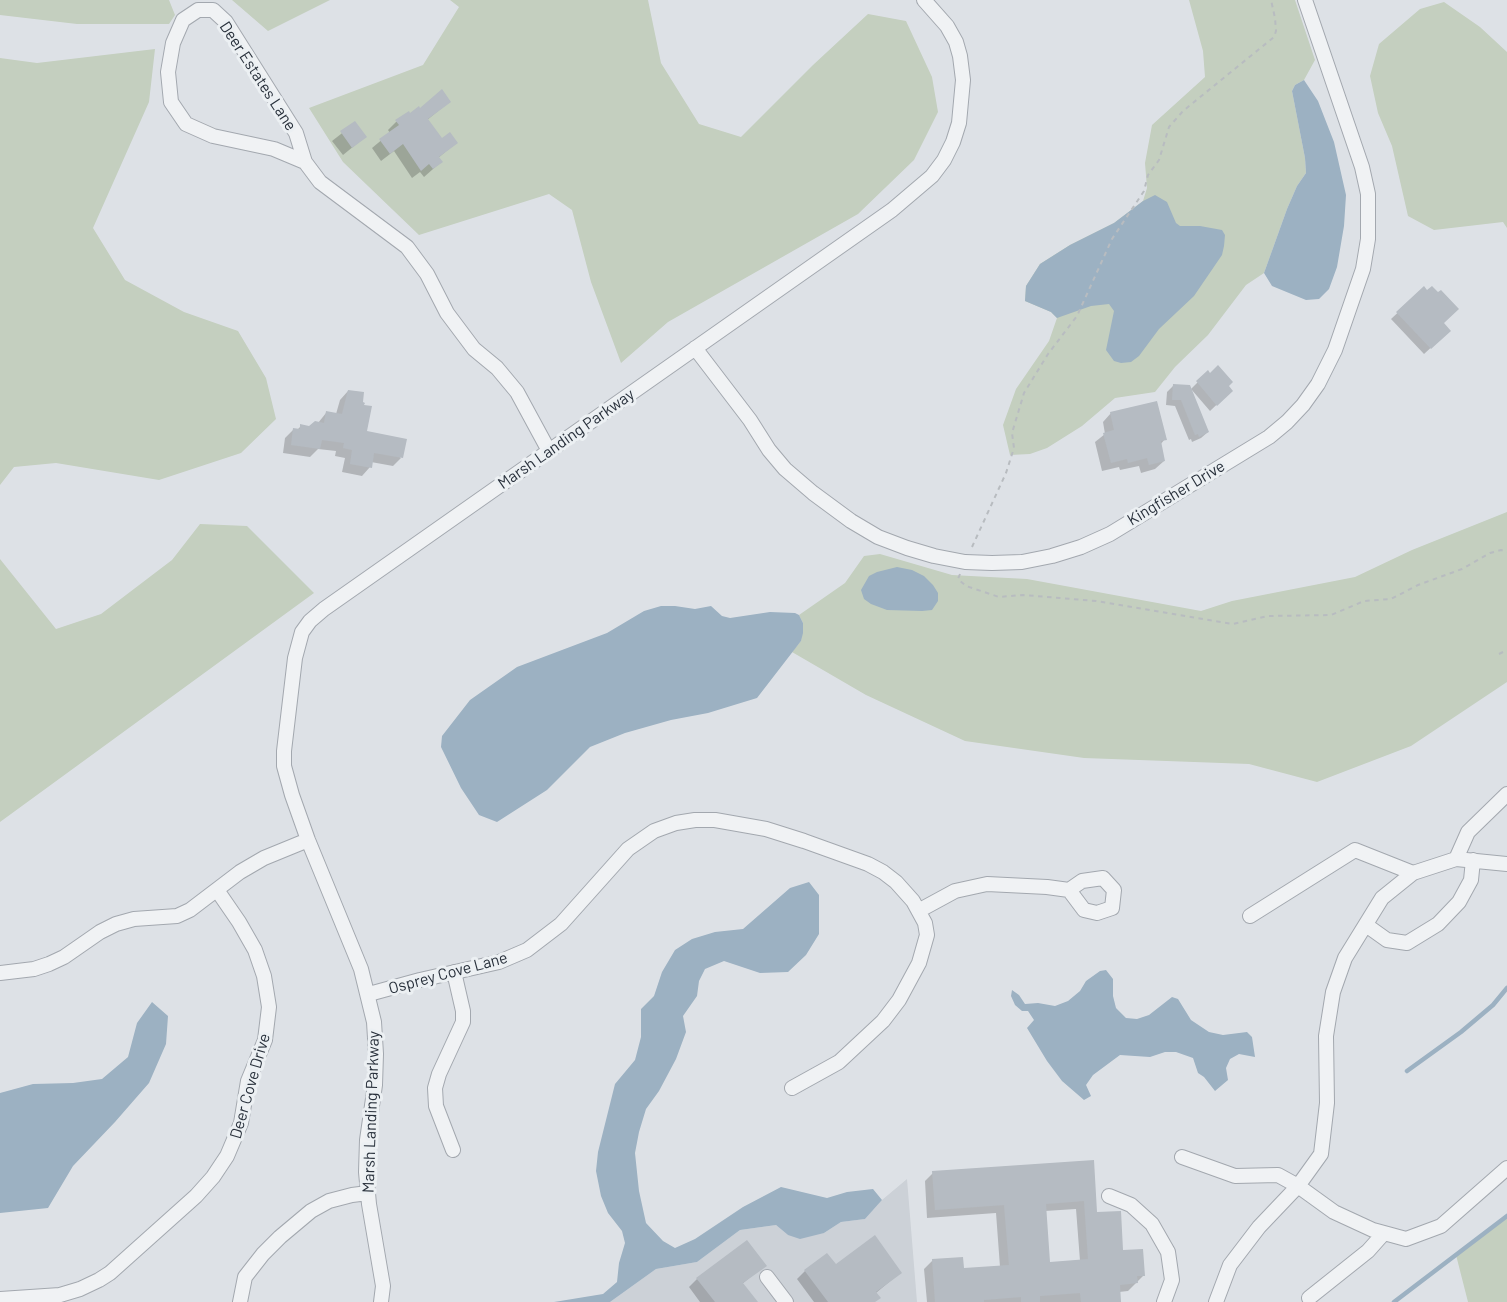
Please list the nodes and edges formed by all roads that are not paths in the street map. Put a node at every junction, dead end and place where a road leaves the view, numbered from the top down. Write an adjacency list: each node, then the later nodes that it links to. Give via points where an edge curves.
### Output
1 (924, 0): 4 (street, Marsh Landing Parkway, via 956,42 963,80 959,123 944,160 932,176 892,210)
2 (1305, 0): 4 (street, Kingfisher Drive, via 1368,194 1363,269 1335,350 1303,405 1269,437 1110,534 1081,547 1022,562 965,562 925,554 878,537 851,521 785,469)
3 (305, 162): 3 (street, Deer Estates Lane, via 274,149 213,136 186,124 171,102 168,72 173,43 183,20 198,10 213,10 226,22 296,133); 5 (street, Deer Estates Lane, via 320,182 407,247 474,349 517,392)
4 (695, 348): 5 (street, Marsh Landing Parkway)
5 (549, 452): 7 (street, Marsh Landing Parkway, via 324,609 302,632 296,653 284,766)
6 (1507, 794): 8 (street, via 1468,832)
7 (308, 840): 13 (street, via 264,858); 19 (street, Osprey Cove Lane)
8 (1456, 859): 9 (street); 11 (street)
9 (1473, 860): 10 (street); 16 (street, via 1471,879 1459,902 1438,924 1407,943 1387,940)
10 (1507, 864)
11 (1413, 873): 15 (street, via 1355,850); 16 (street, via 1382,898)
12 (1069, 890): 14 (street, via 971,886)
13 (217, 891): 18 (street, via 177,916 116,924 49,964); 30 (street, Deer Cove Drive, via 255,950 269,1007 265,1040 248,1081 240,1123 227,1156 196,1197 99,1280 60,1295)
14 (920, 910): 17 (street, Osprey Cove Lane, via 896,882 867,864 766,829 695,820 654,831 628,849 540,942 499,962); 20 (street, via 925,923 925,945 899,1000 883,1021 839,1062)
15 (1250, 916)
16 (1366, 925): 24 (street, via 1345,957 1333,992 1326,1036 1327,1103 1321,1154)
17 (454, 972): 19 (street, Osprey Cove Lane); 21 (street, via 463,1022 439,1074 435,1095)
18 (0, 973)
19 (369, 994): 25 (street, Marsh Landing Parkway, via 376,1054 366,1172)
20 (792, 1088)
21 (453, 1150)
22 (1182, 1157): 24 (street, via 1235,1176 1278,1175)
23 (1507, 1168): 27 (street, via 1441,1226 1406,1239)
24 (1298, 1186): 27 (street, via 1334,1212); 35 (street, via 1230,1265)
25 (368, 1193): 31 (street, via 328,1201 280,1237 245,1277); 32 (street, Marsh Landing Parkway, via 383,1286)
26 (1109, 1196): 34 (street, via 1131,1205 1152,1224 1168,1252 1172,1280)
27 (1384, 1233): 29 (street, via 1368,1251)
28 (767, 1277): 33 (street)
29 (1309, 1298)
30 (0, 1299)
31 (240, 1302)
32 (381, 1302)
33 (786, 1302)
34 (1164, 1302)
35 (1216, 1302)

